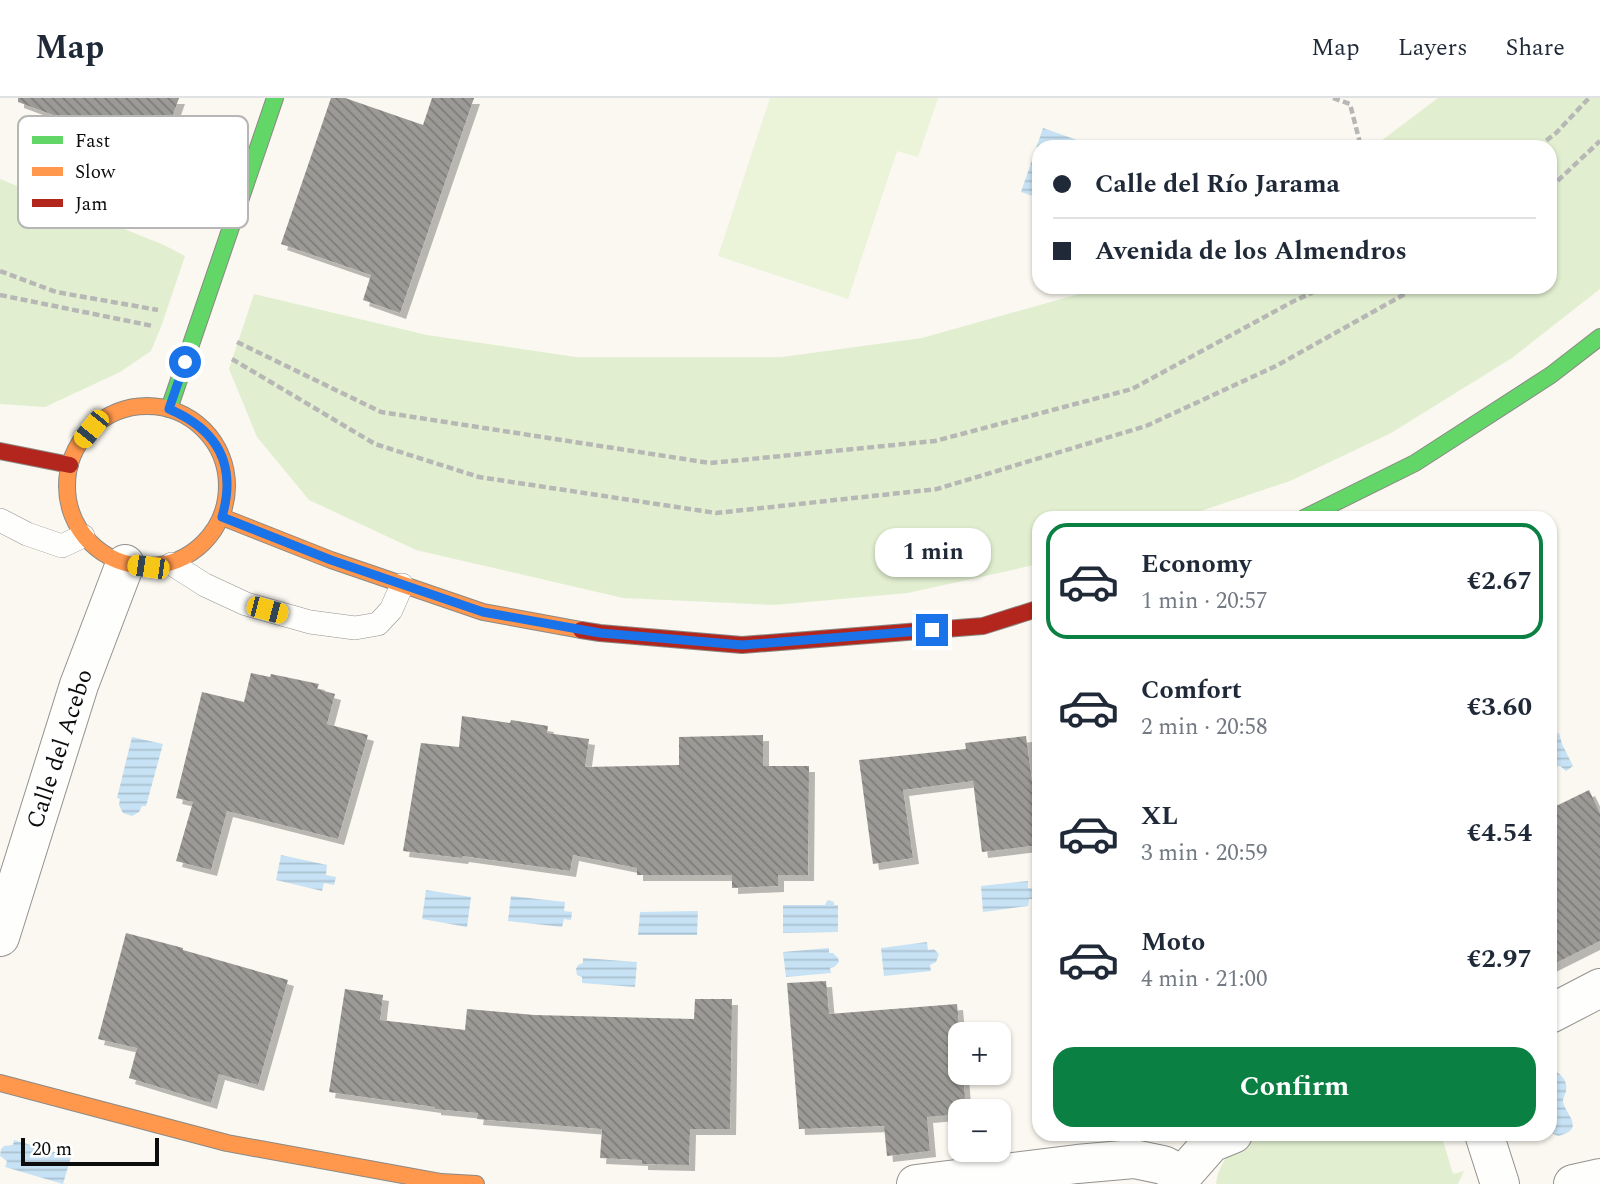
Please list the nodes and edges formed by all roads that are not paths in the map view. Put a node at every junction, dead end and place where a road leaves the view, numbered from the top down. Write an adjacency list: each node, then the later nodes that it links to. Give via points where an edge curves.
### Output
1 (275, 98): 2 (street)
2 (248, 177)
3 (231, 228): 5 (street)
4 (1600, 337): 8 (street, via 1551,375 1415,463)
5 (169, 409): 7 (street, via 127,408 108,416 77,445); 9 (street, via 203,428 224,460 228,498)
6 (0, 451): 7 (street)
7 (70, 465): 11 (street, via 66,490)
8 (1318, 511)
9 (222, 517): 13 (street, via 210,538); 14 (street)
10 (0, 520): 11 (lane, via 62,546)
11 (83, 536): 12 (street, via 102,554)
12 (125, 564): 13 (street); 16 (street, Calle del Acebo, via 79,685)
13 (172, 564): 14 (lane, via 246,604 310,622 355,628 378,624 391,610)
14 (402, 585): 15 (street, via 483,612 587,631 742,645 983,626)
15 (1032, 611)
16 (0, 937)
17 (1600, 988): 18 (street)
18 (1557, 1010)
19 (0, 1083): 24 (street, via 228,1143 441,1182)
20 (1216, 1141): 23 (street)
21 (1486, 1141): 26 (street)
22 (1600, 1178): 27 (street)
23 (1185, 1179): 25 (street, via 1163,1166 1134,1159)
24 (476, 1184)
25 (916, 1184)
26 (1500, 1184)
27 (1573, 1184)

